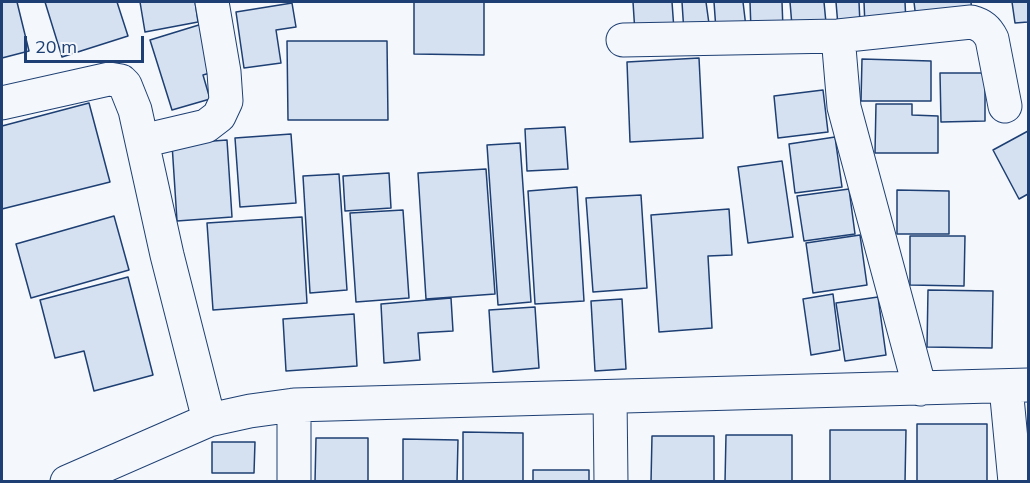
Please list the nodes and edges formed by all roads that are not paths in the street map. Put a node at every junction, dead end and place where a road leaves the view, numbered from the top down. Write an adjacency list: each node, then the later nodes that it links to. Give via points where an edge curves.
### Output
1 (212, 2): 6 (street, via 226,101 219,116 206,126)
2 (838, 36): 3 (street); 5 (street, via 960,22 981,25 992,39); 8 (street, via 844,107)
3 (623, 40)
4 (2, 103): 6 (street, via 121,81 129,90)
5 (1005, 106)
6 (142, 141): 11 (street)
7 (1017, 386): 8 (street); 16 (street)
8 (920, 389): 9 (street)
9 (610, 397): 10 (street); 15 (street)
10 (294, 405): 11 (street); 14 (street)
11 (209, 420): 12 (street)
12 (101, 473): 13 (street)
13 (67, 482)
14 (294, 482)
15 (610, 482)
16 (1016, 482)

